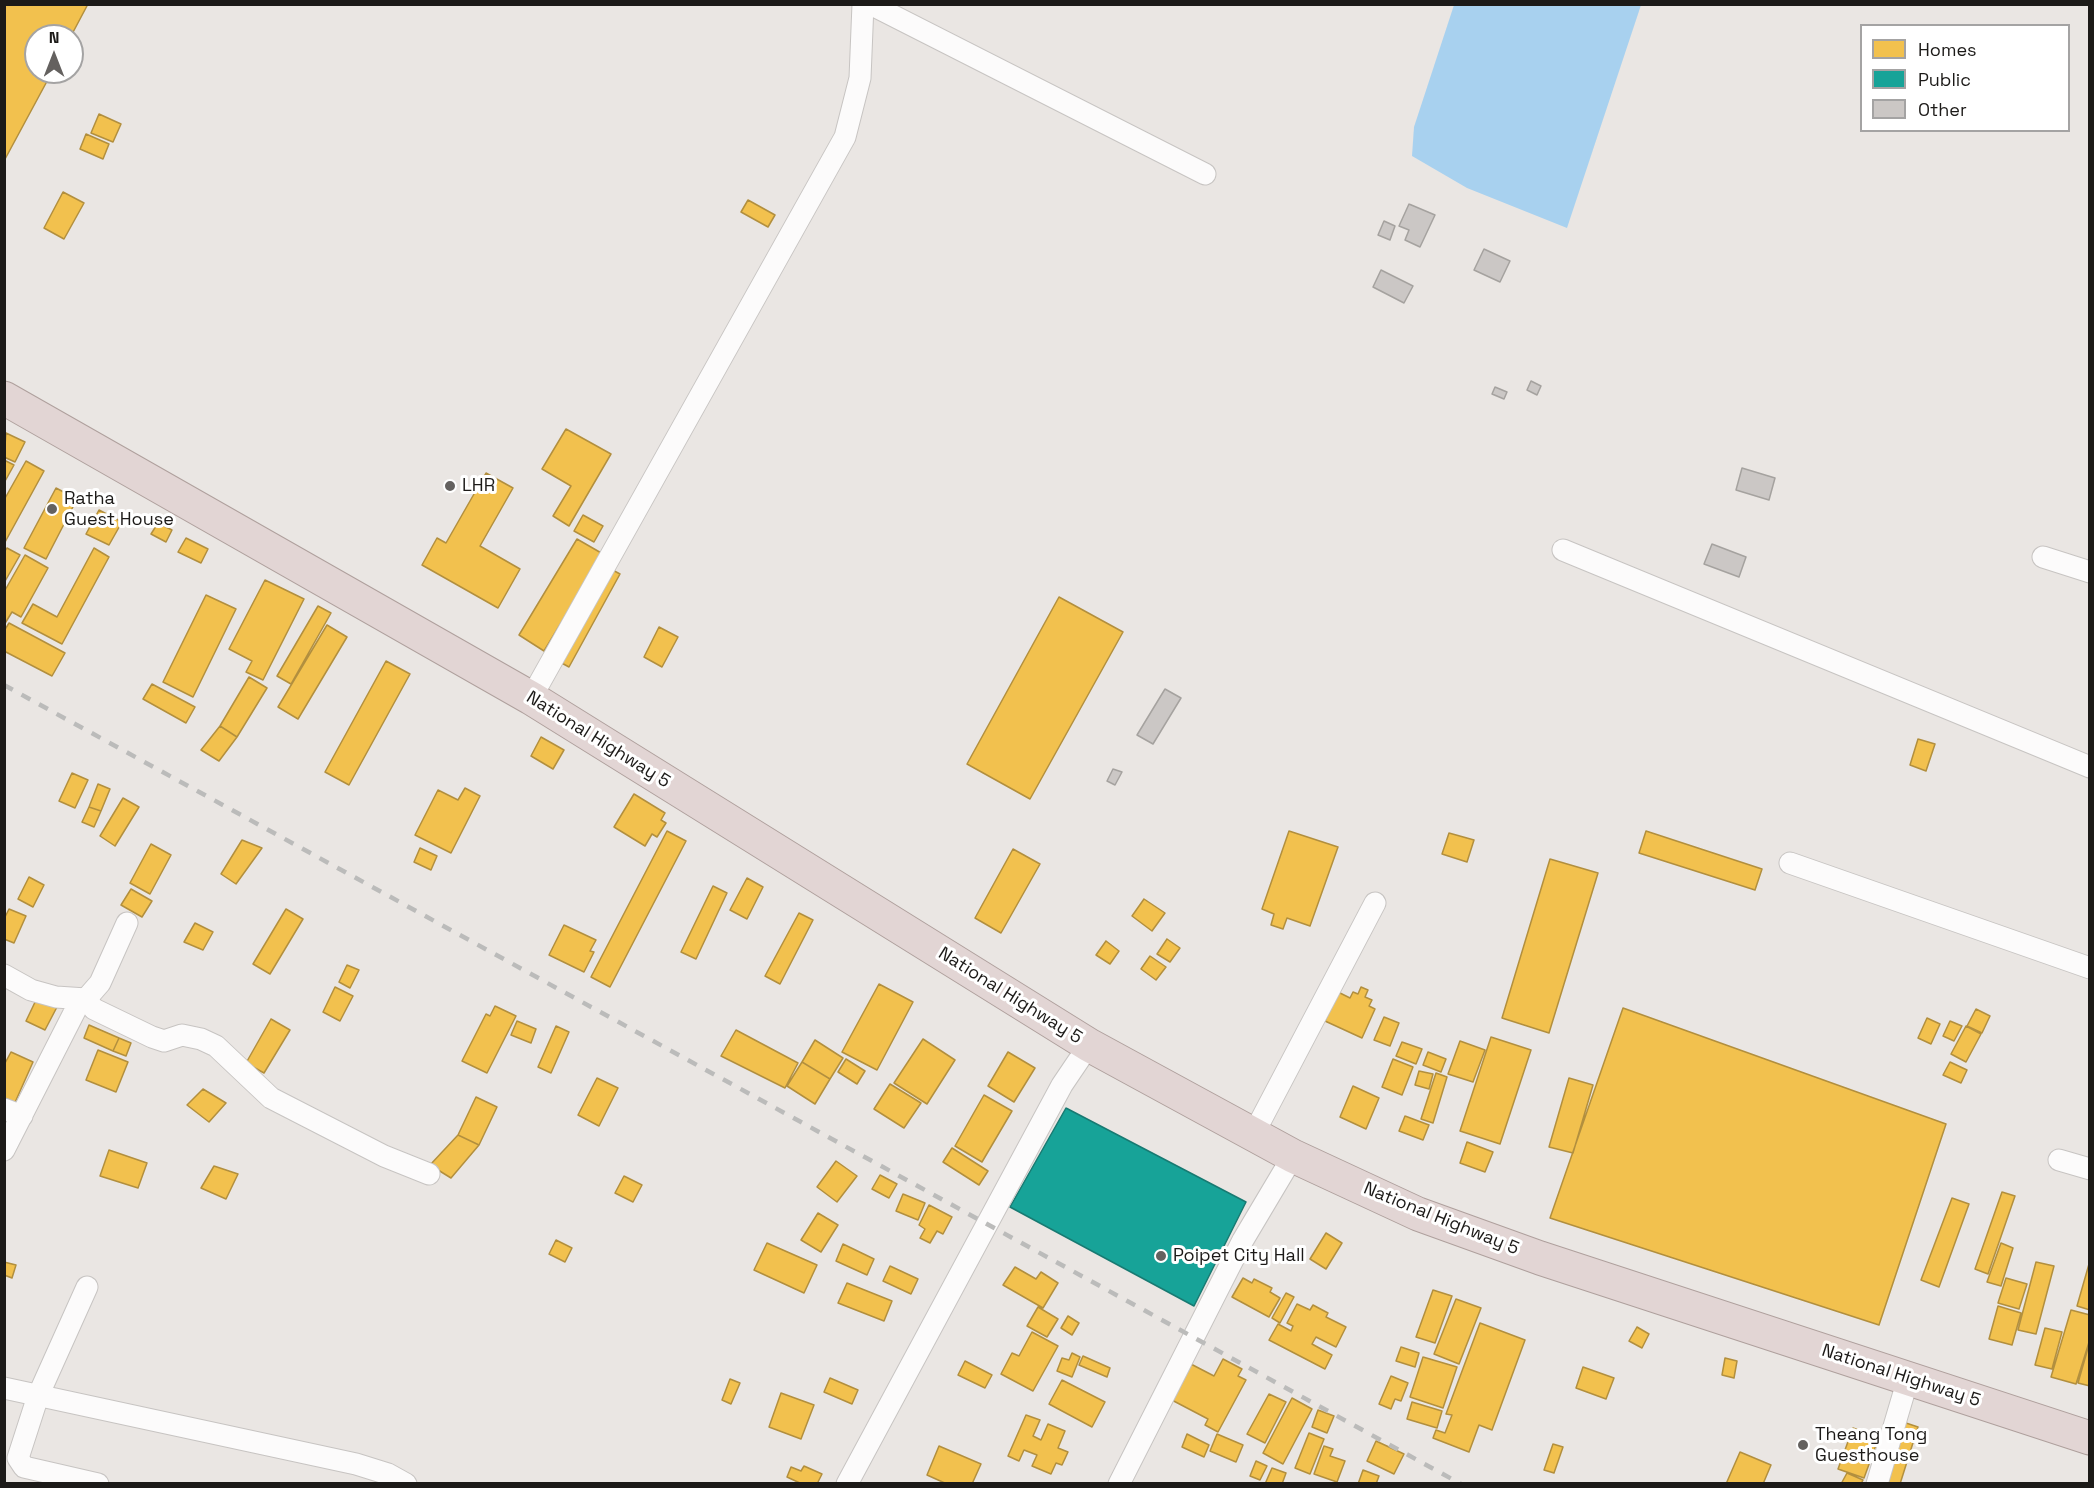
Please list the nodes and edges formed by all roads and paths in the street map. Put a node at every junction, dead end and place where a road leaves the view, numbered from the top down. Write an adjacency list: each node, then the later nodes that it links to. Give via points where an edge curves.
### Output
1 (863, 4): 8 (street, via 860,78 845,137)
2 (870, 4): 3 (street)
3 (1205, 174)
4 (4, 398): 8 (highway, National Highway 5)
5 (1563, 550): 9 (street)
6 (2043, 557): 7 (street)
7 (2090, 573)
8 (531, 698): 16 (highway, National Highway 5)
9 (2090, 767)
10 (1790, 863): 13 (street)
11 (1375, 903): 18 (street)
12 (127, 923): 15 (street, via 100,983)
13 (2090, 968)
14 (4, 975): 15 (street, via 31,990)
15 (83, 1000): 17 (street); 23 (street, via 152,1037 164,1041 182,1035 216,1046 271,1098 384,1156)
16 (1089, 1045): 18 (highway, National Highway 5); 31 (street, via 1062,1085)
17 (13, 1113): 19 (street)
18 (1253, 1135): 20 (highway, National Highway 5)
19 (4, 1150)
20 (1293, 1156): 25 (highway, National Highway 5, via 1418,1214); 32 (street, via 1243,1240)
21 (2059, 1160): 22 (street)
22 (2090, 1169)
23 (429, 1174)
24 (87, 1287): 27 (street)
25 (1908, 1378): 28 (highway, National Highway 5); 33 (street)
26 (4, 1388): 27 (street)
27 (38, 1396): 29 (street, via 19,1447 18,1458 24,1467); 30 (street, via 356,1464)
28 (2090, 1438)
29 (98, 1484)
30 (406, 1484)
31 (847, 1484)
32 (1119, 1484)
33 (1877, 1484)

